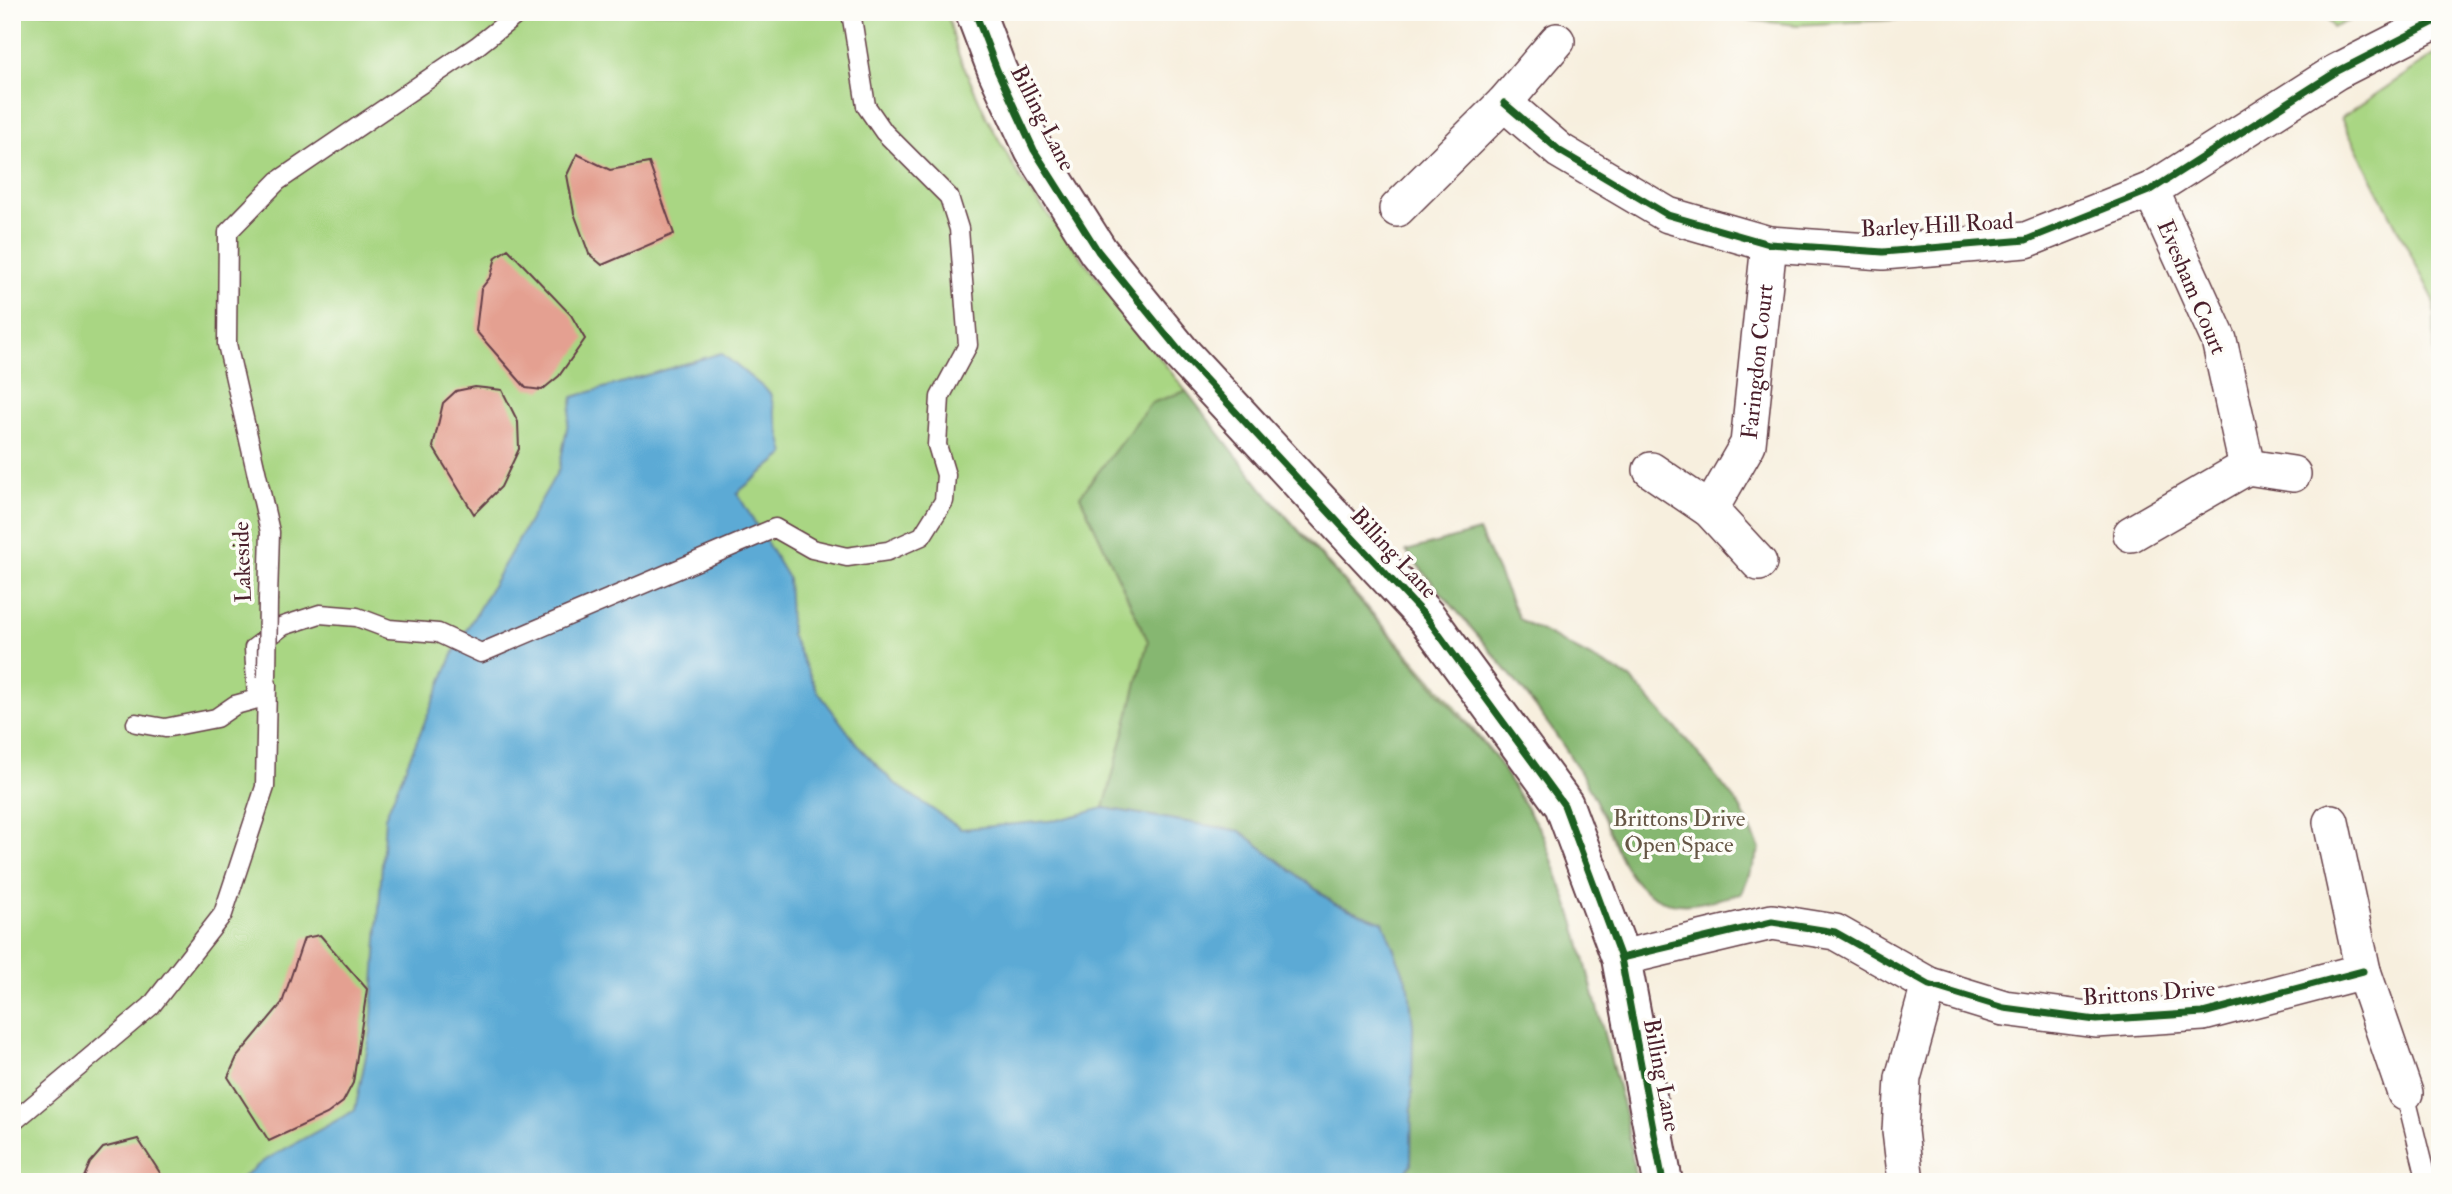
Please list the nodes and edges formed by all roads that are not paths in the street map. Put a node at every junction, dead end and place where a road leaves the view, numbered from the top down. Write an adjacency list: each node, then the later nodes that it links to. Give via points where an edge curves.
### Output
1 (520, 12): 22 (lane, Lakeside, bridge, via 278,181 228,232 227,344 270,532 265,787 223,914 151,1006)
2 (851, 12): 16 (lane, via 866,106 884,132 948,197 959,229 968,345 940,397 937,445 946,475 944,502 922,536 888,551 847,556 812,549 775,528 481,653 438,633 389,629 357,617 320,614 284,626 254,648 257,699 235,705 216,718 165,728)
3 (975, 12): 18 (street, Billing Lane, via 1034,150 1098,251 1181,353 1427,618 1564,805)
4 (2440, 19): 7 (street, Barley Hill Road, via 2336,72)
5 (1557, 41): 6 (street)
6 (1504, 103): 8 (street); 9 (street, Barley Hill Road, via 1560,152 1668,215)
7 (2151, 190): 9 (street, Barley Hill Road, via 2026,240 1883,251); 10 (street, Evesham Court, via 2219,340)
8 (1397, 209)
9 (1769, 244): 13 (street, Faringdon Court, via 1748,444)
10 (2246, 467): 12 (street); 14 (street)
11 (1651, 470): 13 (street)
12 (2293, 474)
13 (1710, 510): 15 (street)
14 (2131, 534)
15 (1759, 562)
16 (136, 723)
17 (2331, 822): 19 (street)
18 (1620, 958): 20 (street, Brittons Drive, via 1772,922 1835,932); 23 (street, Billing Lane)
19 (2363, 971): 20 (street, Brittons Drive, via 2203,1013 2096,1020 2004,1008); 21 (street)
20 (1929, 985): 24 (street, via 1903,1078 1900,1131)
21 (2405, 1093): 25 (lane)
22 (12, 1123)
23 (1663, 1182)
24 (1906, 1182)
25 (2427, 1182)

